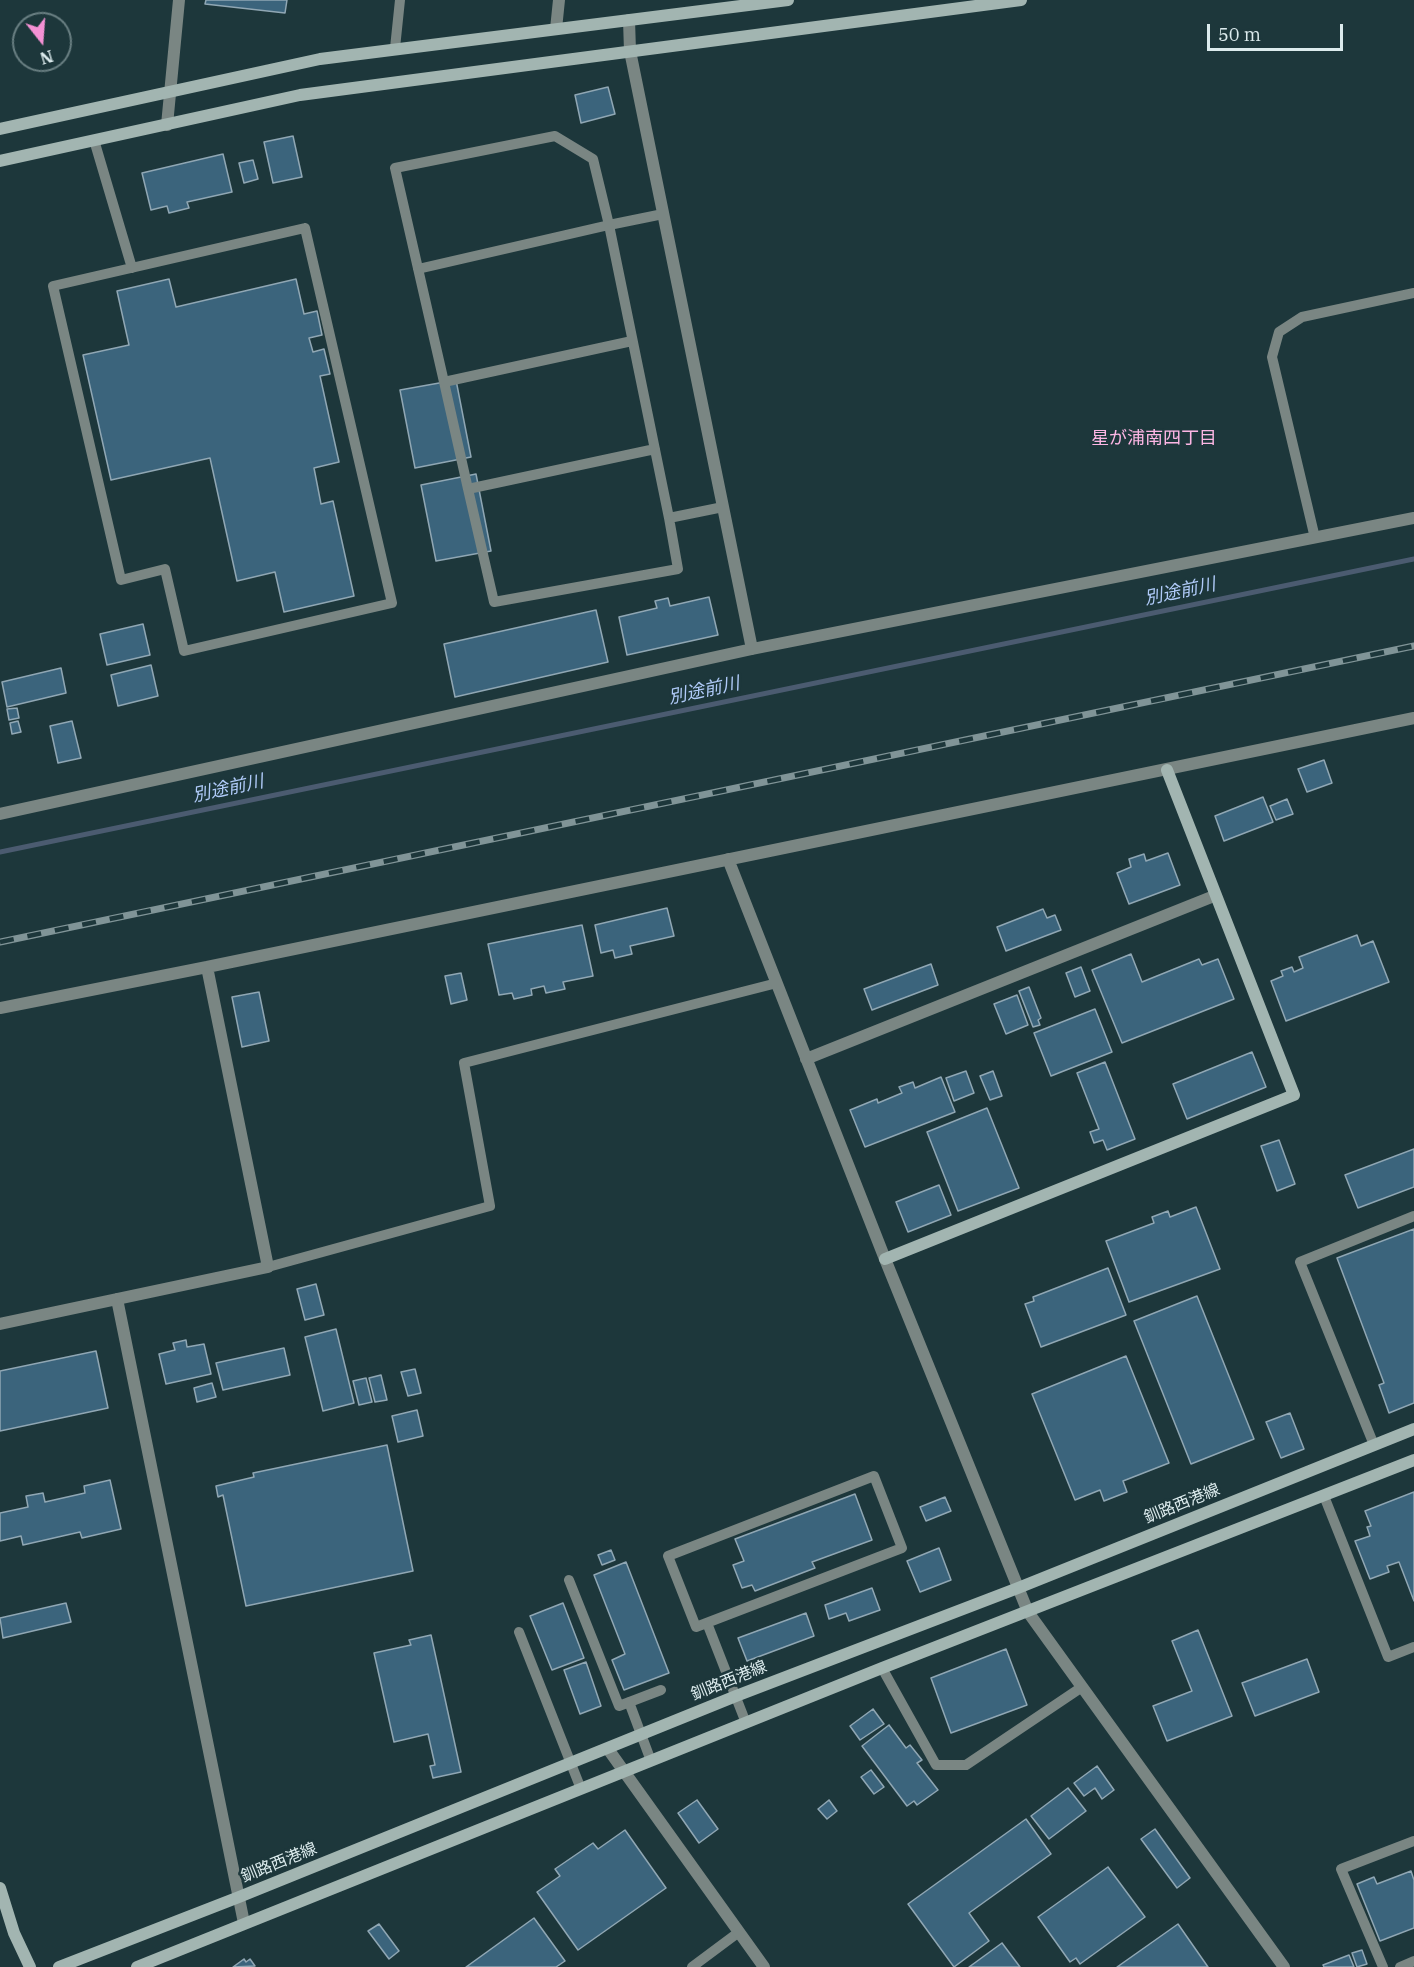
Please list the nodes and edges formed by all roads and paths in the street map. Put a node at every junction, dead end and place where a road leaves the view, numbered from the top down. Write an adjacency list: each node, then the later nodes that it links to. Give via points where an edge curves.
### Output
1 (179, 0): 11 (street)
2 (400, 0): 9 (lane)
3 (559, 0): 8 (street)
4 (788, 0): 7 (main road)
5 (1021, 0): 6 (main road)
6 (960, 4): 10 (main road)
7 (629, 20): 8 (main road); 10 (street)
8 (556, 29): 9 (main road)
9 (395, 48): 11 (main road, via 320,59)
10 (630, 51): 12 (main road, via 300,95); 16 (street)
11 (170, 93): 12 (street); 13 (main road)
12 (167, 125): 14 (main road)
13 (0, 129)
14 (94, 140): 15 (main road); 18 (lane)
15 (0, 160)
16 (663, 214): 17 (lane); 25 (street)
17 (609, 225): 19 (lane); 19 (lane, via 593,159 555,136 395,168); 21 (lane)
18 (132, 268): 18 (lane, via 54,286 121,580 165,569 184,651 392,603 306,228)
19 (418, 269): 22 (lane)
20 (1414, 293): 28 (lane, via 1302,317 1279,332 1272,357)
21 (632, 341): 22 (lane); 23 (lane)
22 (444, 382): 24 (lane)
23 (655, 449): 24 (lane); 26 (lane)
24 (468, 489): 26 (lane, via 494,602 678,569)
25 (723, 507): 26 (lane); 29 (street)
26 (669, 518)
27 (1414, 518): 28 (street)
28 (1315, 538): 29 (street)
29 (752, 649): 32 (street)
30 (1414, 718): 31 (street)
31 (1167, 770): 33 (street); 34 (main road)
32 (0, 814)
33 (728, 859): 35 (street); 36 (street)
34 (1214, 896): 38 (street); 40 (main road, via 1294,1095)
35 (207, 967): 37 (street); 41 (street)
36 (777, 983): 38 (street); 41 (lane, via 464,1062 490,1206)
37 (0, 1008)
38 (806, 1059): 40 (street)
39 (1414, 1216): 45 (lane, via 1300,1262)
40 (885, 1259): 49 (street)
41 (268, 1267): 42 (street)
42 (117, 1299): 43 (street); 68 (street)
43 (0, 1324)
44 (1414, 1429): 45 (main road, 釧路西港線)
45 (1374, 1445): 49 (main road, 釧路西港線)
46 (1414, 1460): 47 (main road)
47 (1324, 1496): 50 (main road); 53 (lane, via 1388,1657)
48 (569, 1580): 58 (lane, via 619,1706)
49 (1018, 1588): 50 (street); 57 (main road, 釧路西港線)
50 (1028, 1612): 54 (main road); 55 (street)
51 (707, 1623): 51 (lane, via 902,1548 874,1476 668,1556 696,1627); 57 (lane)
52 (519, 1632): 63 (lane)
53 (1414, 1647)
54 (882, 1668): 55 (lane, via 936,1765 966,1765); 59 (main road)
55 (1082, 1687): 77 (street)
56 (661, 1689): 58 (lane)
57 (736, 1696): 59 (lane); 60 (main road, 釧路西港線)
58 (629, 1702): 60 (lane)
59 (747, 1722): 62 (main road)
60 (641, 1736): 61 (main road, 釧路西港線); 62 (lane)
61 (608, 1749): 63 (main road, 釧路西港線); 64 (street)
62 (651, 1761): 64 (main road)
63 (570, 1763): 65 (lane); 68 (main road, 釧路西港線)
64 (623, 1772): 65 (main road); 70 (street)
65 (581, 1789): 69 (main road)
66 (1414, 1841): 78 (lane, via 1341,1869)
67 (0, 1888): 72 (main road)
68 (239, 1897): 69 (street); 73 (main road, 釧路西港線)
69 (244, 1923): 74 (main road)
70 (739, 1932): 75 (lane); 76 (street)
71 (1414, 1961): 79 (lane)
72 (30, 1967)
73 (58, 1967)
74 (137, 1967)
75 (692, 1967)
76 (764, 1967)
77 (1284, 1967)
78 (1383, 1967)
79 (1400, 1967)

